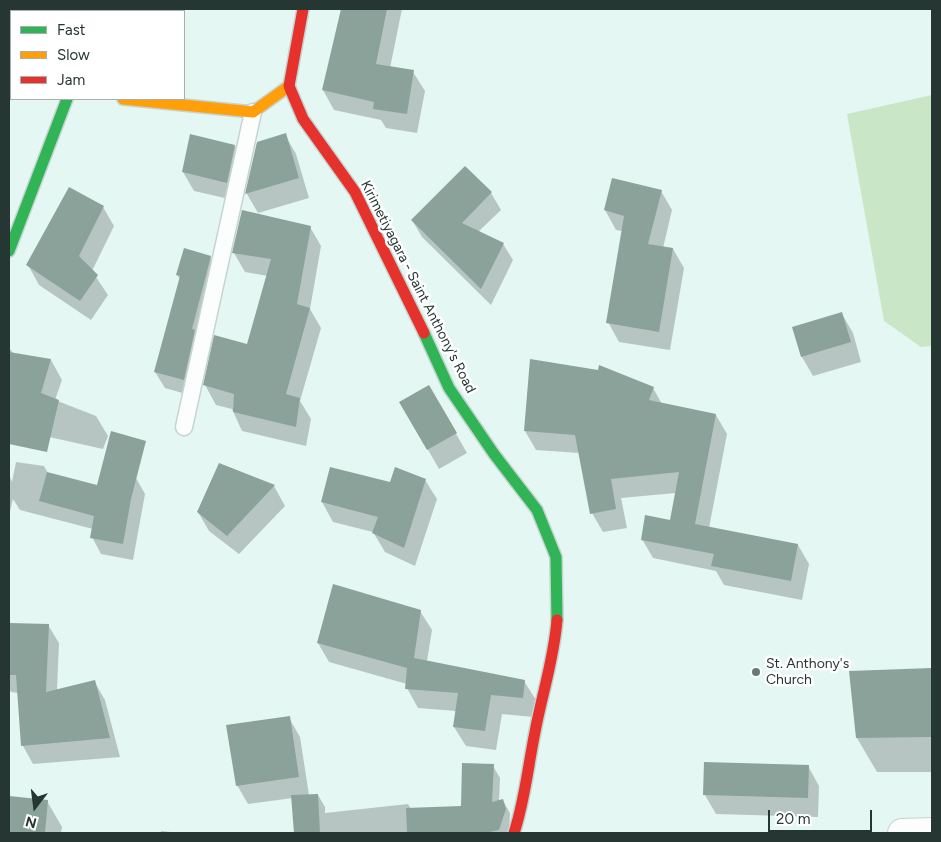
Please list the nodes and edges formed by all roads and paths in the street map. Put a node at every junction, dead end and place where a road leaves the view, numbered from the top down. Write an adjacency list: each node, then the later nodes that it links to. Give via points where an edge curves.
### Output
1 (303, 9): 2 (street)
2 (289, 86): 5 (street); 9 (street, Kirimetiyagara - Saint Anthony's Road, via 303,119 355,192 450,388 537,510 556,557 555,648)
3 (67, 100): 6 (street)
4 (133, 100): 5 (street)
5 (253, 112): 7 (lane)
6 (9, 251)
7 (184, 427)
8 (932, 832): 10 (street)
9 (514, 833)
10 (902, 833)

